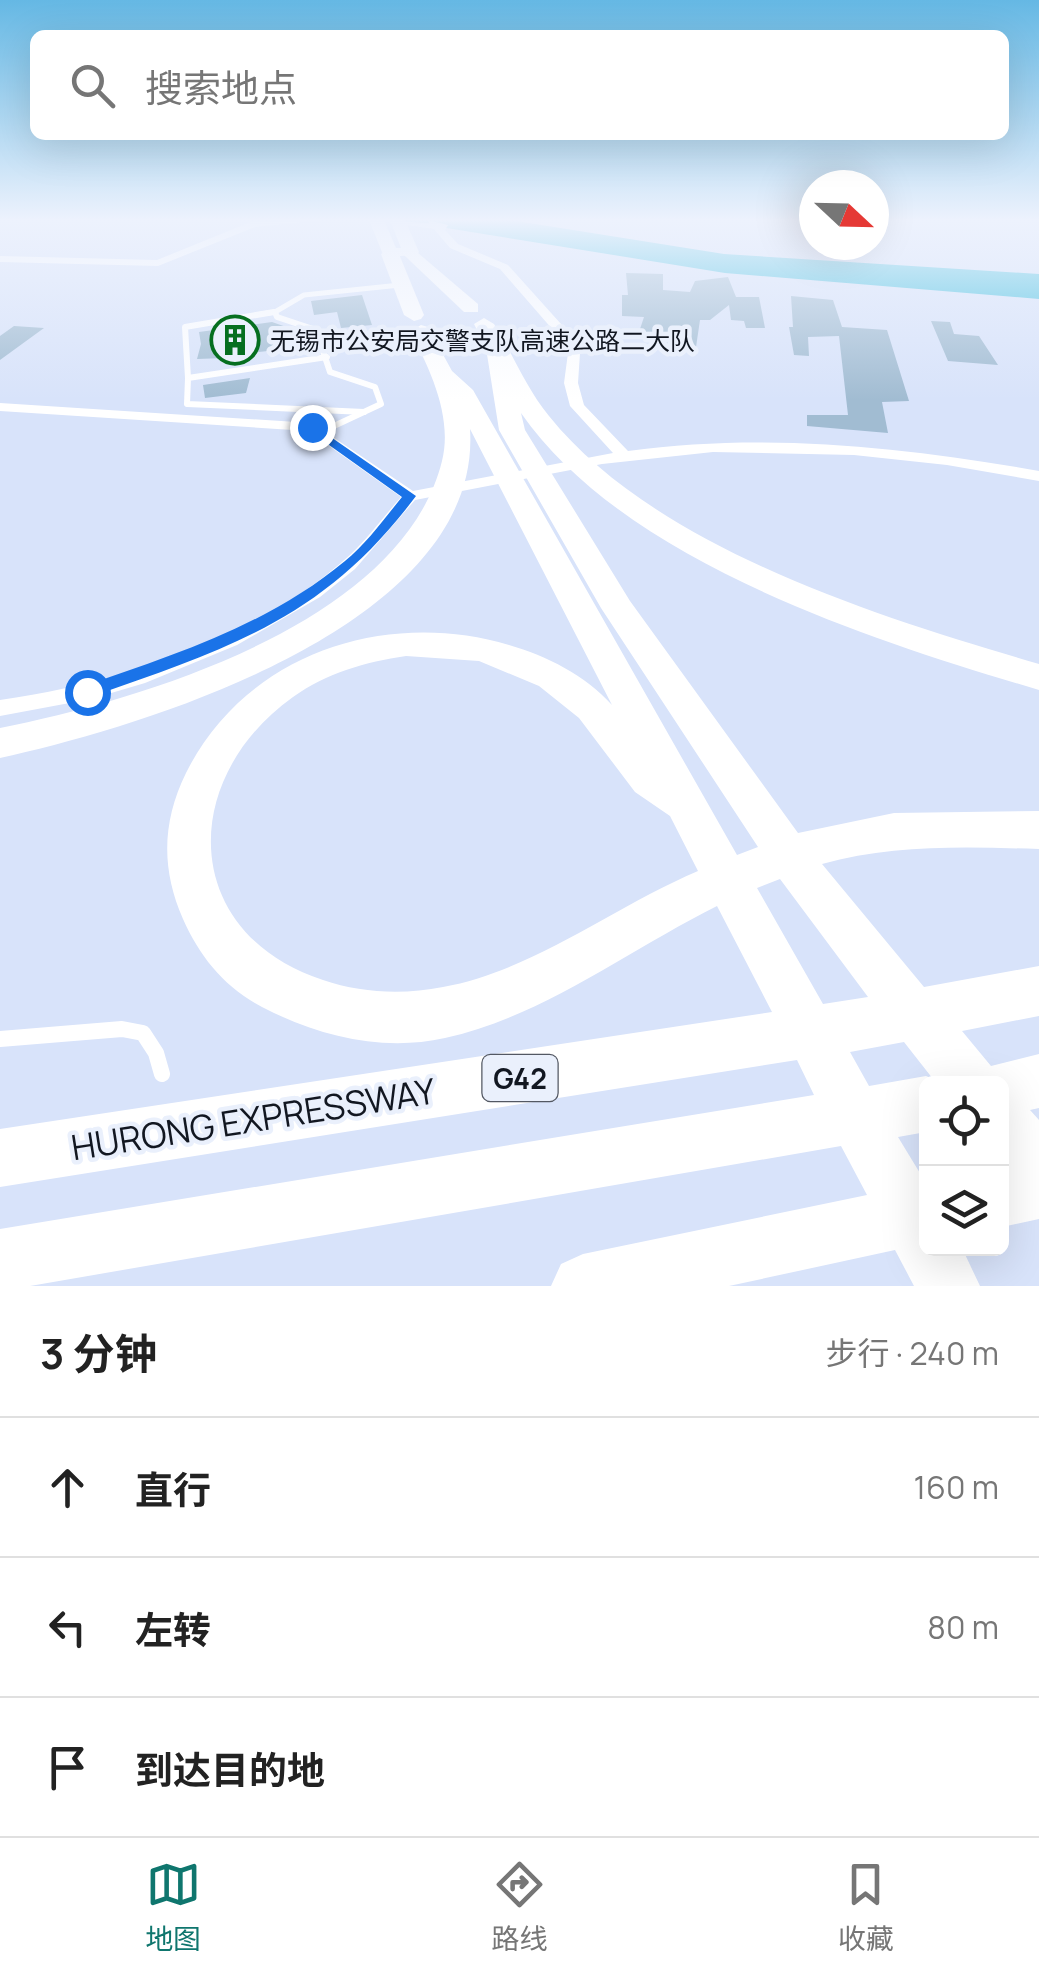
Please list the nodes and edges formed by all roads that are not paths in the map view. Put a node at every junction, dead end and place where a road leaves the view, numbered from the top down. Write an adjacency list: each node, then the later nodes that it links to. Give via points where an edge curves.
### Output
1 (398, 280): 4 (highway)
2 (439, 280): 6 (highway)
3 (515, 280): 13 (street, via 574,353 577,406)
4 (400, 285): 5 (lane, via 304,295); 8 (highway)
5 (274, 312): 7 (lane, via 316,330); 9 (lane, via 185,327)
6 (484, 326): 14 (highway); 17 (highway, via 542,424 584,467 660,522 790,590 963,656)
7 (327, 357): 9 (lane); 11 (lane, via 330,372 375,387 381,404)
8 (445, 376): 14 (highway); 19 (highway, via 457,436 448,491 420,539 383,578 269,655 197,688 103,720)
9 (188, 378): 11 (lane, via 187,404)
10 (0, 407): 12 (street, via 284,423)
11 (364, 412): 12 (lane)
12 (321, 432): 16 (street)
13 (626, 457): 15 (street, via 722,449 864,452); 16 (street)
14 (514, 461): 20 (highway); 25 (highway, via 826,906)
15 (1039, 476)
16 (410, 496): 18 (street, via 352,563 289,610 148,672 87,692)
17 (1039, 677)
18 (0, 708)
19 (0, 743)
20 (686, 804): 21 (highway, via 645,776 586,701 532,666 445,643 388,645 305,673 225,738 206,770 190,821 189,871 205,921 267,984 312,1004 416,1017 516,992 671,906 814,847 893,832); 35 (highway)
21 (1039, 830)
22 (1039, 991): 30 (highway, HURONG EXPRESSWAY / G42)
23 (0, 1038): 24 (lane, via 122,1028 143,1033)
24 (162, 1074)
25 (964, 1076)
26 (1039, 1081): 27 (highway)
27 (1009, 1087)
28 (919, 1105): 37 (highway)
29 (1009, 1128): 31 (highway)
30 (0, 1158)
31 (1039, 1164)
32 (1039, 1189): 33 (highway)
33 (1009, 1195)
34 (919, 1215): 38 (highway)
35 (919, 1232)
36 (932, 1256): 40 (highway)
37 (0, 1260)
38 (671, 1276): 39 (highway)
39 (583, 1286)
40 (948, 1286)

